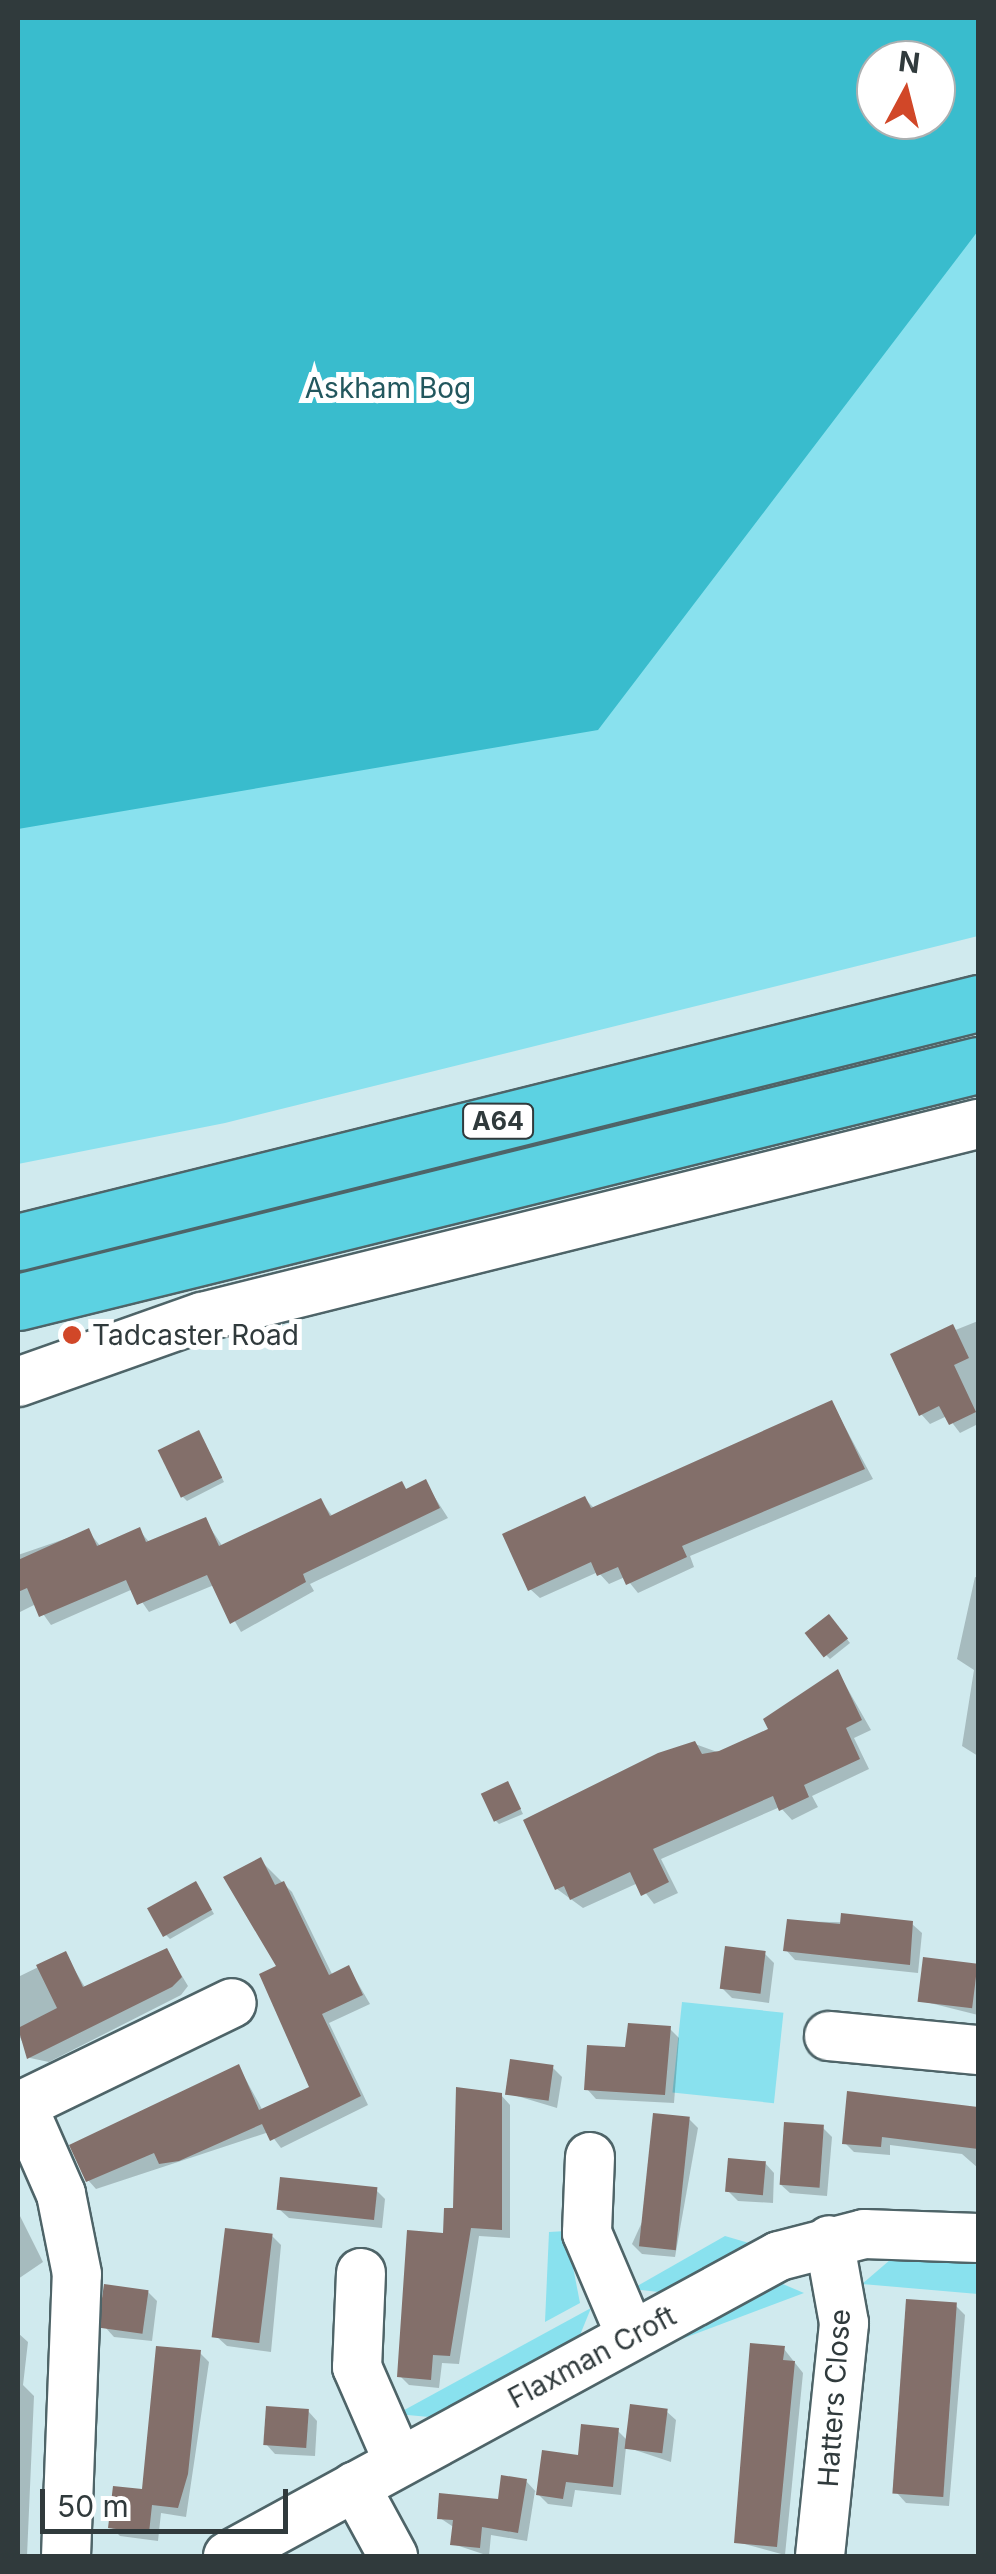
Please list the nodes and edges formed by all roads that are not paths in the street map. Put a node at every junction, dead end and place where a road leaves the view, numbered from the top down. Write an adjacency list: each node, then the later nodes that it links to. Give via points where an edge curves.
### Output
1 (978, 1003): 4 (highway, A64)
2 (978, 1066): 5 (highway, A64)
3 (978, 1124): 6 (street, via 202,1316)
4 (18, 1242)
5 (18, 1302)
6 (18, 1382)
7 (232, 2004): 10 (street)
8 (829, 2036): 9 (street)
9 (978, 2050)
10 (20, 2100): 18 (street, via 71,2228)
11 (590, 2157): 15 (street, via 587,2233)
12 (978, 2238): 13 (street, Flaxman Croft, via 899,2232)
13 (829, 2240): 15 (street, Flaxman Croft, via 754,2267); 21 (street, Hatters Close, via 844,2322)
14 (361, 2273): 16 (street, via 357,2367)
15 (631, 2336): 16 (street, Flaxman Croft)
16 (398, 2461): 17 (street, Flaxman Croft)
17 (355, 2486): 19 (street, Flaxman Croft); 20 (street)
18 (66, 2556)
19 (228, 2556)
20 (393, 2556)
21 (820, 2556)

